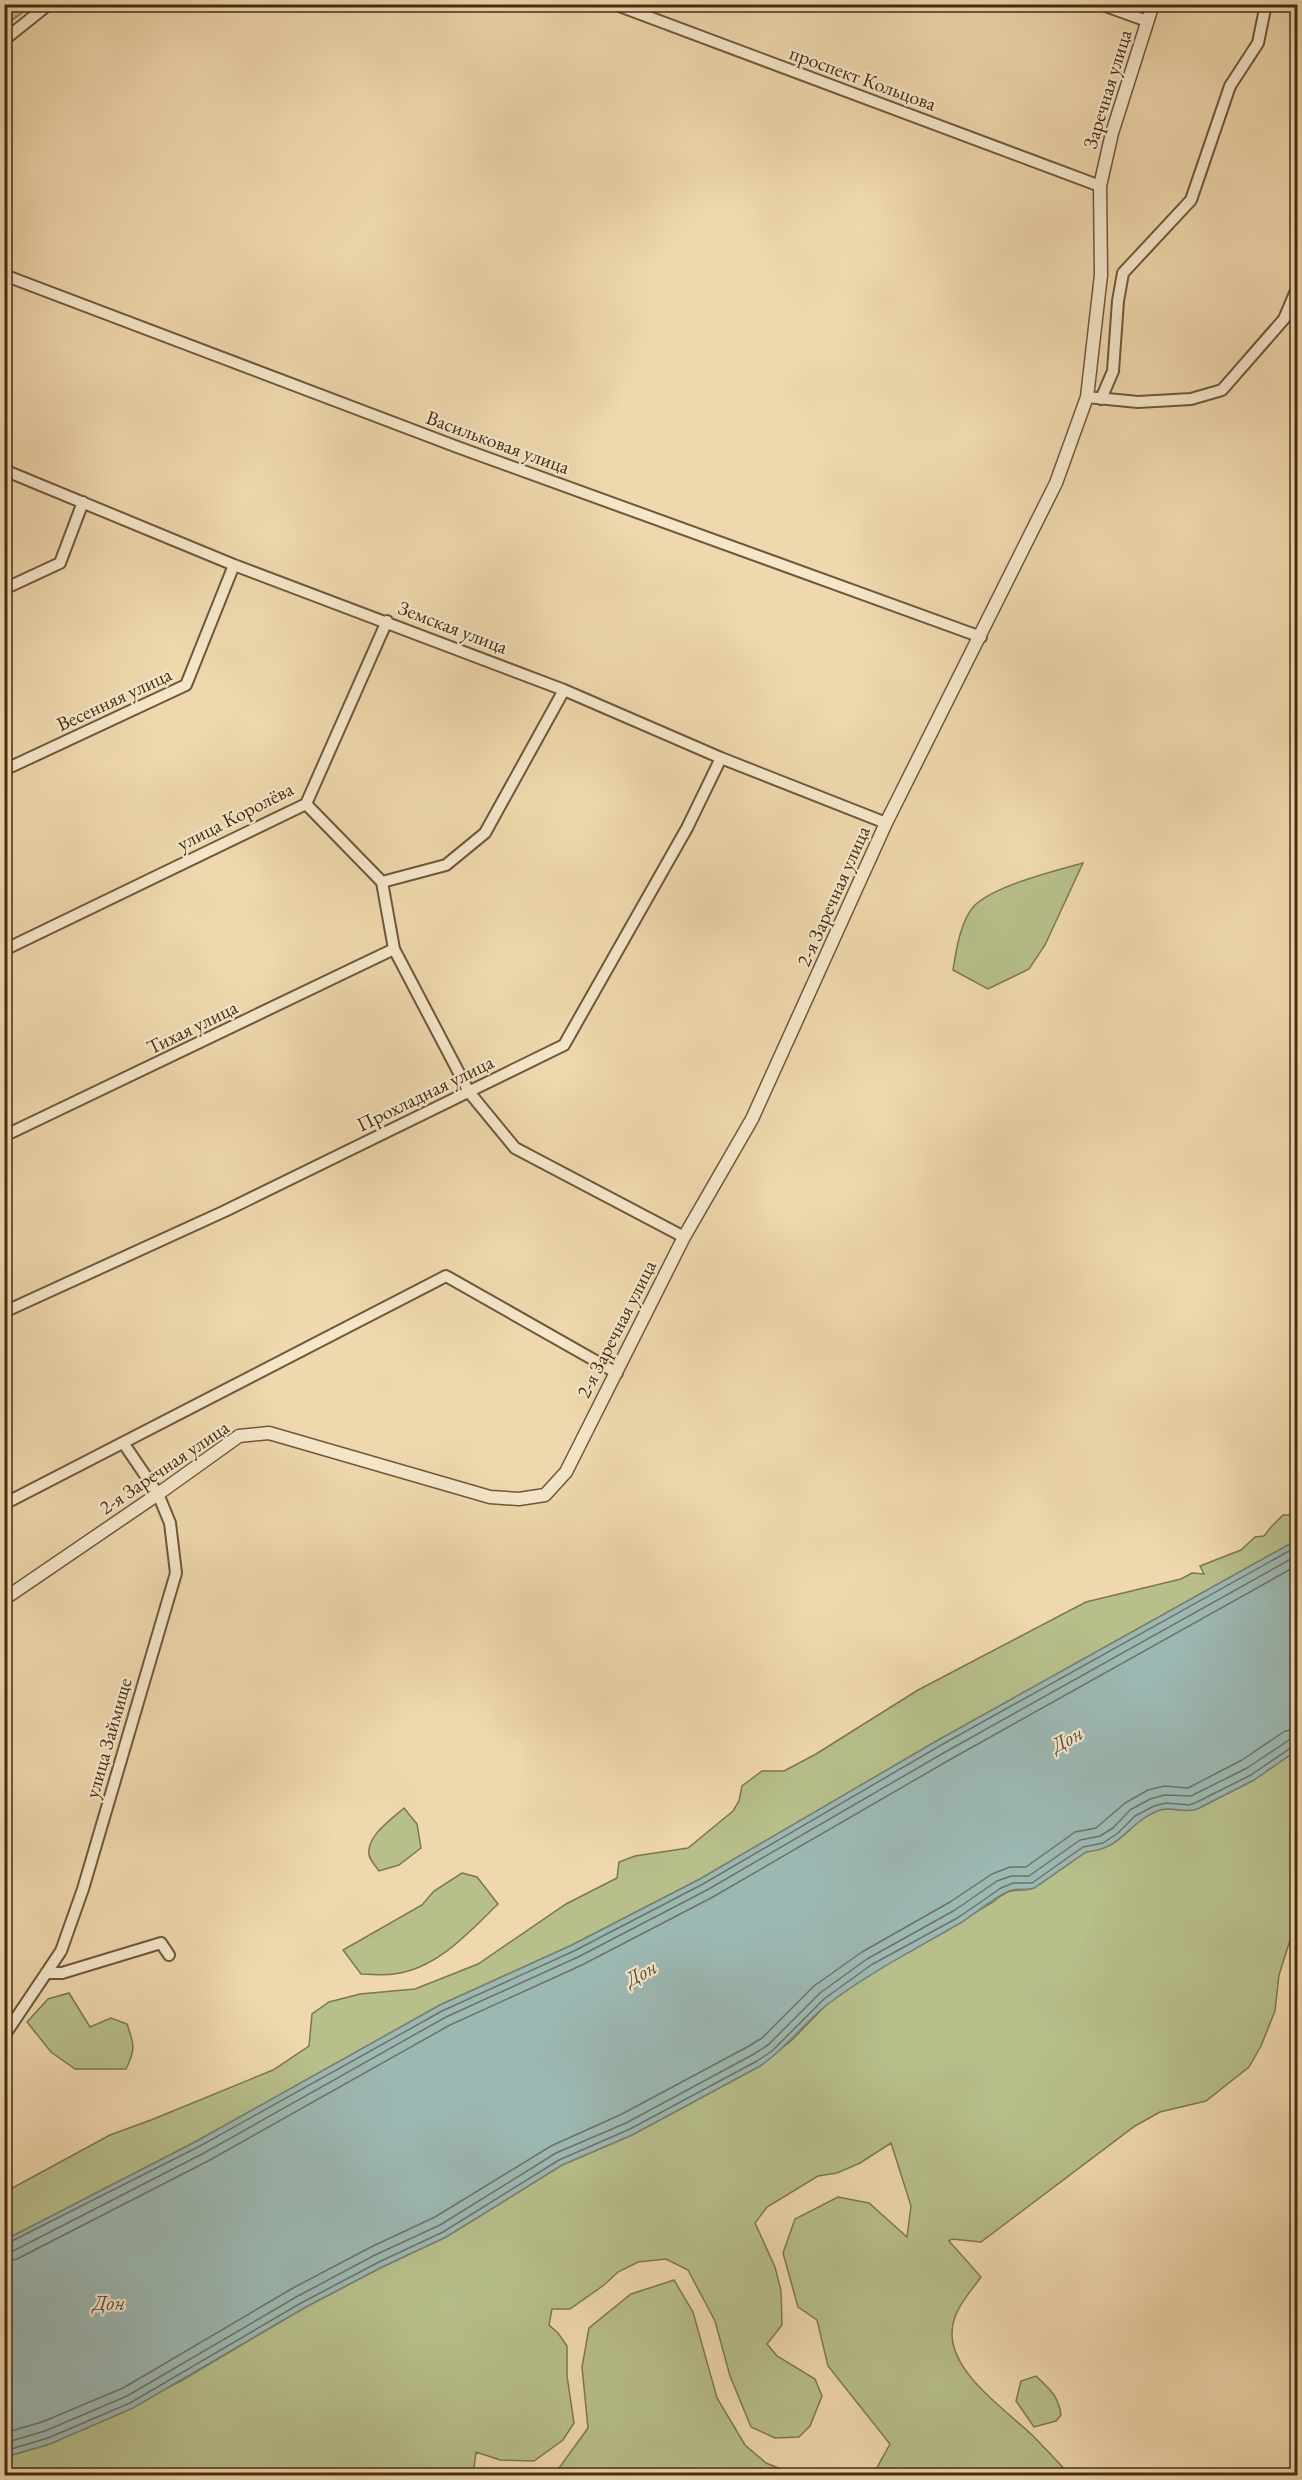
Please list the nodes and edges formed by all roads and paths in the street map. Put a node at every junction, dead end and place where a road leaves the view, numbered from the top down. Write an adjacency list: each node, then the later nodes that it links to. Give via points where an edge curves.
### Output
1 (49, 4): 7 (street)
2 (614, 4): 8 (street, проспект Кольцова)
3 (1100, 4): 6 (street)
4 (1153, 4): 6 (street, Заречная улица)
5 (1266, 4): 12 (street, via 1258,43 1230,86 1191,200 1124,273 1113,371)
6 (1147, 21): 8 (street, Заречная улица)
7 (4, 40)
8 (1100, 186): 11 (street, Заречная улица, via 1101,275)
9 (4, 275): 18 (street, Васильковая улица, via 460,448)
10 (1298, 286): 12 (street, via 1284,319 1222,390 1191,399)
11 (1087, 397): 12 (street); 18 (street, 2-я Заречная улица, via 1056,483)
12 (1101, 399)
13 (4, 470): 14 (street, Земская улица)
14 (83, 502): 15 (street, Земская улица); 16 (street, via 60,563)
15 (234, 565): 17 (street, Земская улица); 21 (street, Весенняя улица, via 186,685)
16 (4, 589)
17 (387, 621): 19 (street, Земская улица); 22 (street, улица Королёва)
18 (981, 637): 23 (street, 2-я Заречная улица)
19 (564, 690): 20 (street, Земская улица); 24 (street, via 484,833 446,865)
20 (721, 758): 23 (street, Земская улица); 27 (street, Прохладная улица, via 687,828 564,1045)
21 (4, 770)
22 (306, 804): 24 (street); 25 (street, улица Королёва)
23 (886, 824): 29 (street, 2-я Заречная улица, via 752,1119)
24 (382, 882): 26 (street)
25 (4, 950)
26 (394, 950): 27 (street); 28 (street, Тихая улица)
27 (470, 1092): 29 (street, via 515,1148); 30 (street, Прохладная улица, via 225,1211)
28 (4, 1136)
29 (684, 1237): 31 (street, 2-я Заречная улица)
30 (4, 1312)
31 (617, 1373): 32 (street, via 446,1276); 33 (street, 2-я Заречная улица, via 566,1472 546,1495 519,1499 490,1497 269,1433 238,1436)
32 (124, 1444): 33 (street, улица Займище); 34 (street)
33 (158, 1494): 35 (street, 2-я Заречная улица); 37 (street, улица Займище, via 170,1523 176,1573 83,1889 61,1951)
34 (4, 1504)
35 (4, 1599)
36 (169, 1955): 37 (street, via 161,1943 62,1973)
37 (46, 1973): 38 (street, улица Займище)
38 (4, 2036)

